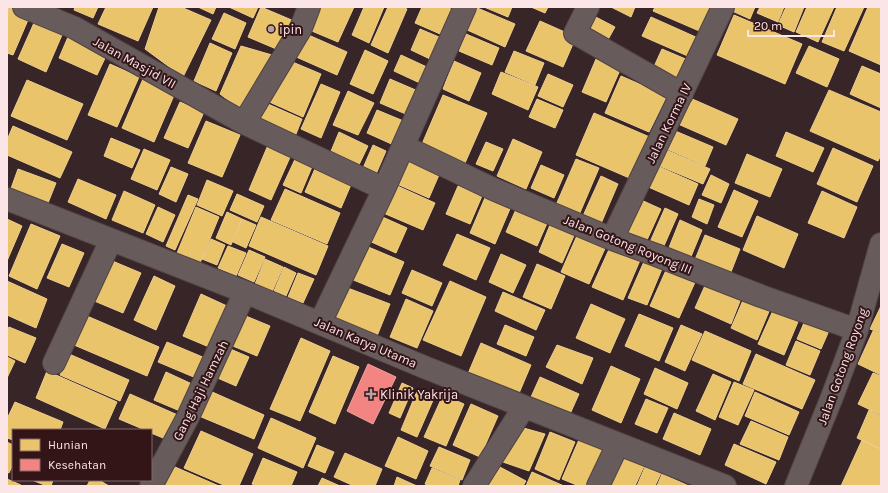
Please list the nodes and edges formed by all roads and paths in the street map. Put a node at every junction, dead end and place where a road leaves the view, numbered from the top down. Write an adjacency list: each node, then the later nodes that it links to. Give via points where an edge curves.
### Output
1 (24, 7): 7 (street, Jalan Masjid VII, via 75,28)
2 (309, 7): 7 (street, via 300,28)
3 (465, 7): 8 (street)
4 (588, 7): 6 (street, via 575,33)
5 (723, 7): 6 (street, Jalan Korma IV)
6 (682, 94): 11 (street, Jalan Korma IV)
7 (244, 122): 9 (street, Jalan Masjid VII)
8 (403, 146): 9 (street); 11 (street, Jalan Gotong Royong III, via 493,189)
9 (384, 189): 15 (street)
10 (7, 199): 12 (street, Jalan Karya Utama)
11 (612, 239): 16 (street, Jalan Gotong Royong III)
12 (111, 240): 14 (street, Jalan Karya Utama); 17 (street)
13 (881, 244): 16 (street, Jalan Gotong Royong)
14 (245, 292): 15 (street, Jalan Karya Utama); 20 (street, Gang Haji Hamzah, via 188,417)
15 (320, 323): 18 (street, Jalan Karya Utama)
16 (857, 330): 24 (street, Jalan Gotong Royong)
17 (54, 363)
18 (524, 407): 19 (street, Jalan Karya Utama); 21 (street)
19 (618, 444): 22 (street); 23 (street, Jalan Karya Utama)
20 (151, 486)
21 (474, 486)
22 (598, 486)
23 (725, 486)
24 (796, 486)

